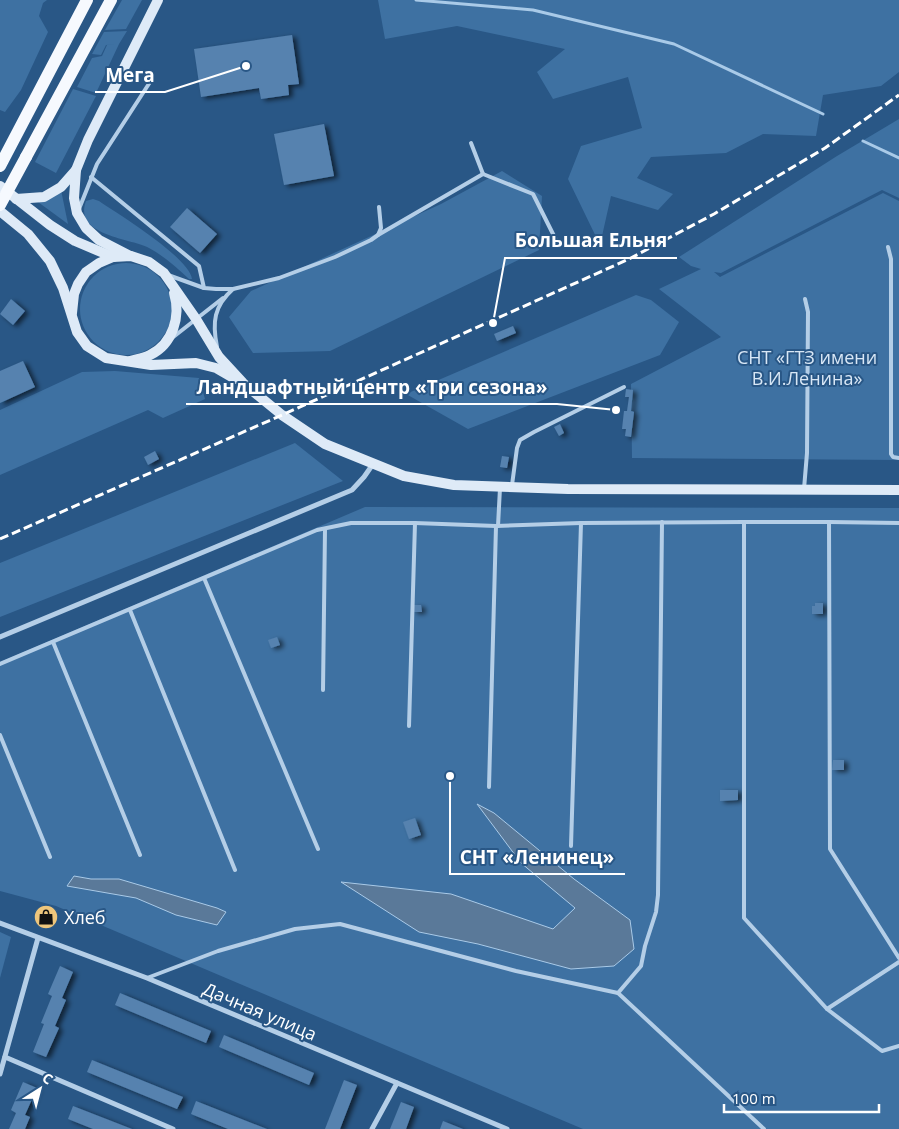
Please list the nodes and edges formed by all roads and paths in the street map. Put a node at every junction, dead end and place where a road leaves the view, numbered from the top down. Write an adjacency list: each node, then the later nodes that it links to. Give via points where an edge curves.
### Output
1 (87, 0): 6 (main road)
2 (111, 0): 12 (main road, bridge)
3 (158, 0): 7 (main road)
4 (152, 80): 9 (lane)
5 (471, 143): 8 (lane)
6 (0, 166)
7 (76, 170): 11 (main road, via 61,187 44,197); 15 (main road, via 74,198)
8 (483, 174): 16 (lane); 17 (lane, via 533,194)
9 (91, 177): 15 (lane); 23 (lane, via 199,266)
10 (0, 186): 11 (main road)
11 (16, 199): 20 (main road, via 75,242)
12 (0, 205)
13 (379, 207): 16 (lane, via 381,228)
14 (0, 211): 27 (main road, via 28,234 50,261)
15 (77, 213): 19 (main road, via 99,240)
16 (378, 235): 24 (lane, via 335,257 279,278)
17 (559, 246)
18 (888, 247): 34 (lane, via 891,454)
19 (131, 256): 20 (main road); 21 (main road, via 149,262)
20 (113, 257): 27 (main road, via 86,272 74,294)
21 (164, 273): 22 (main road); 23 (lane)
22 (172, 285): 28 (main road); 29 (main road, via 177,314 174,328)
23 (204, 288): 24 (lane)
24 (233, 289): 25 (lane)
25 (223, 298): 28 (lane); 30 (lane, via 214,322)
26 (805, 299): 38 (lane, via 808,322)
27 (72, 313): 31 (main road, via 77,332 87,346 106,358)
28 (196, 319): 29 (lane); 30 (main road)
29 (162, 346): 31 (main road, via 150,355)
30 (219, 357): 32 (main road)
31 (127, 362): 32 (main road, via 151,365 196,363 216,368)
32 (243, 383): 35 (main road, via 325,444)
33 (624, 387): 37 (lane, via 520,440)
34 (899, 458)
35 (373, 464): 36 (main road, via 404,476 454,485); 50 (street, via 352,490)
36 (500, 487): 37 (main road); 46 (lane)
37 (512, 487): 38 (main road)
38 (804, 489): 39 (main road)
39 (899, 490)
40 (662, 522): 41 (lane); 44 (lane); 67 (lane, via 658,895 641,966)
41 (744, 522): 42 (lane); 68 (lane, via 744,918)
42 (829, 522): 45 (lane); 64 (lane, via 830,849)
43 (415, 523): 46 (lane); 47 (lane, via 351,523); 54 (lane)
44 (581, 523): 46 (lane); 57 (lane)
45 (899, 524)
46 (497, 526): 56 (lane)
47 (325, 529): 48 (lane); 53 (lane)
48 (204, 578): 49 (lane); 58 (lane)
49 (130, 610): 51 (lane); 61 (lane)
50 (0, 637)
51 (52, 642): 52 (lane); 59 (lane)
52 (0, 664)
53 (323, 690)
54 (408, 726)
55 (0, 735): 60 (lane)
56 (488, 787)
57 (571, 846)
58 (318, 849)
59 (140, 855)
60 (50, 857)
61 (236, 870)
62 (0, 923): 63 (street, Дачная улица)
63 (38, 938): 66 (street, Дачная улица); 70 (street)
64 (899, 958)
65 (899, 962): 68 (lane)
66 (147, 978): 67 (lane, via 218,951 286,931 340,924 516,971); 72 (street, Дачная улица)
67 (618, 993): 76 (lane)
68 (827, 1009): 69 (lane, via 882,1051)
69 (899, 1046)
70 (5, 1057): 71 (street); 73 (street)
71 (0, 1074)
72 (397, 1084): 74 (street); 75 (street, Дачная улица)
73 (173, 1129)
74 (372, 1129)
75 (507, 1129)
76 (764, 1129)

